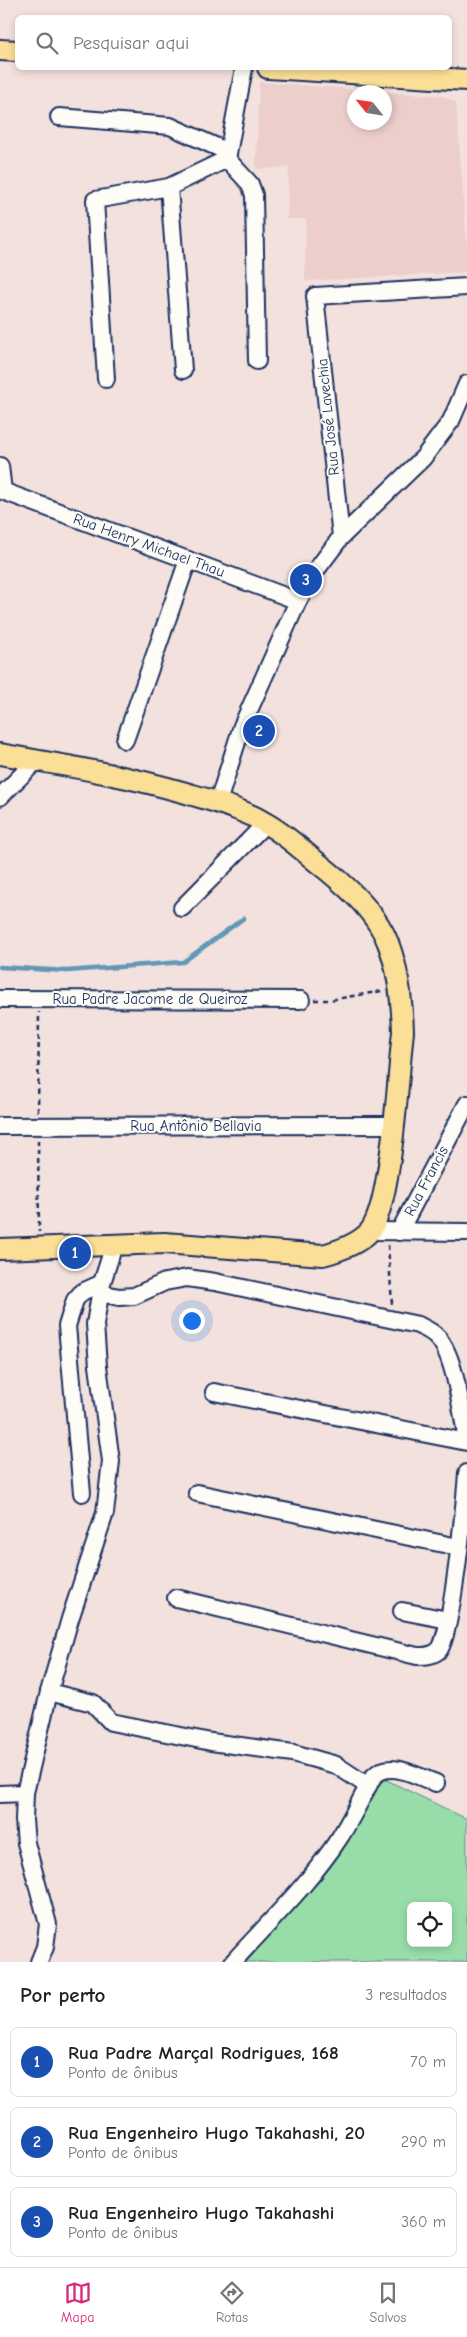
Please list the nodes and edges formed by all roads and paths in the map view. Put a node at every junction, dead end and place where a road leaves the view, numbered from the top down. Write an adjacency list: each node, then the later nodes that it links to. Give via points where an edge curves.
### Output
1 (0, 50): 2 (main road)
2 (15, 51)
3 (244, 70): 7 (street)
4 (301, 70): 5 (main road)
5 (467, 80)
6 (59, 117): 7 (street, via 170,126)
7 (228, 156): 8 (street); 10 (street, via 250,184 254,195)
8 (169, 187): 11 (street); 12 (street, via 90,201)
9 (467, 287): 16 (street, Rua José Lavechia, via 315,296)
10 (257, 361)
11 (183, 370)
12 (106, 379)
13 (467, 384): 16 (street, via 452,421 423,458)
14 (0, 466): 15 (street)
15 (2, 490): 17 (street, Rua Henry Michael Thau)
16 (341, 537): 18 (street)
17 (188, 560): 18 (street, Rua Henry Michael Thau); 19 (street)
18 (298, 601): 23 (street, via 242,726)
19 (125, 740)
20 (0, 754): 21 (main road)
21 (36, 761): 22 (street); 23 (main road, via 113,774)
22 (0, 797)
23 (218, 802): 24 (main road)
24 (266, 823): 25 (street); 26 (main road, via 324,868 366,908 380,927 390,950)
25 (182, 908)
26 (398, 987): 30 (path); 32 (main road, via 403,1032)
27 (39, 998): 28 (street, Rua Padre Jacome de Queiroz); 29 (street, Rua Padre Jacome de Queiroz); 34 (path)
28 (0, 999)
29 (301, 1000)
30 (330, 1000)
31 (467, 1104): 35 (street, Rua Francis)
32 (393, 1125): 34 (street, Rua Antônio Bellavia); 35 (main road, via 379,1212)
33 (0, 1126): 34 (street, Rua Antônio Bellavia)
34 (38, 1128): 38 (path)
35 (385, 1232): 36 (street); 37 (main road, via 322,1255 164,1243); 41 (path)
36 (467, 1232)
37 (114, 1245): 38 (main road); 40 (street)
38 (40, 1248): 39 (main road)
39 (0, 1249)
40 (101, 1288): 41 (street, via 119,1297 134,1296 165,1282 187,1278); 45 (street, via 82,1292 75,1300 67,1326); 51 (street, via 95,1324 111,1460 109,1488 105,1513)
41 (392, 1318): 43 (street, via 418,1325 436,1336 445,1348 456,1380)
42 (214, 1392): 43 (street)
43 (467, 1441)
44 (467, 1473): 47 (street)
45 (82, 1493)
46 (197, 1493): 47 (street)
47 (458, 1547): 50 (street)
48 (176, 1598): 50 (street, via 417,1656 430,1656 438,1651)
49 (402, 1611): 50 (street)
50 (448, 1620)
51 (49, 1692): 53 (street, via 93,1703 111,1722 211,1742 293,1753 336,1765); 54 (street)
52 (436, 1783): 53 (street, via 388,1768 379,1770)
53 (368, 1786): 57 (street, via 324,1860)
54 (25, 1793): 55 (street); 56 (street, via 26,1844 48,1924)
55 (0, 1794)
56 (39, 1962)
57 (233, 1962)

